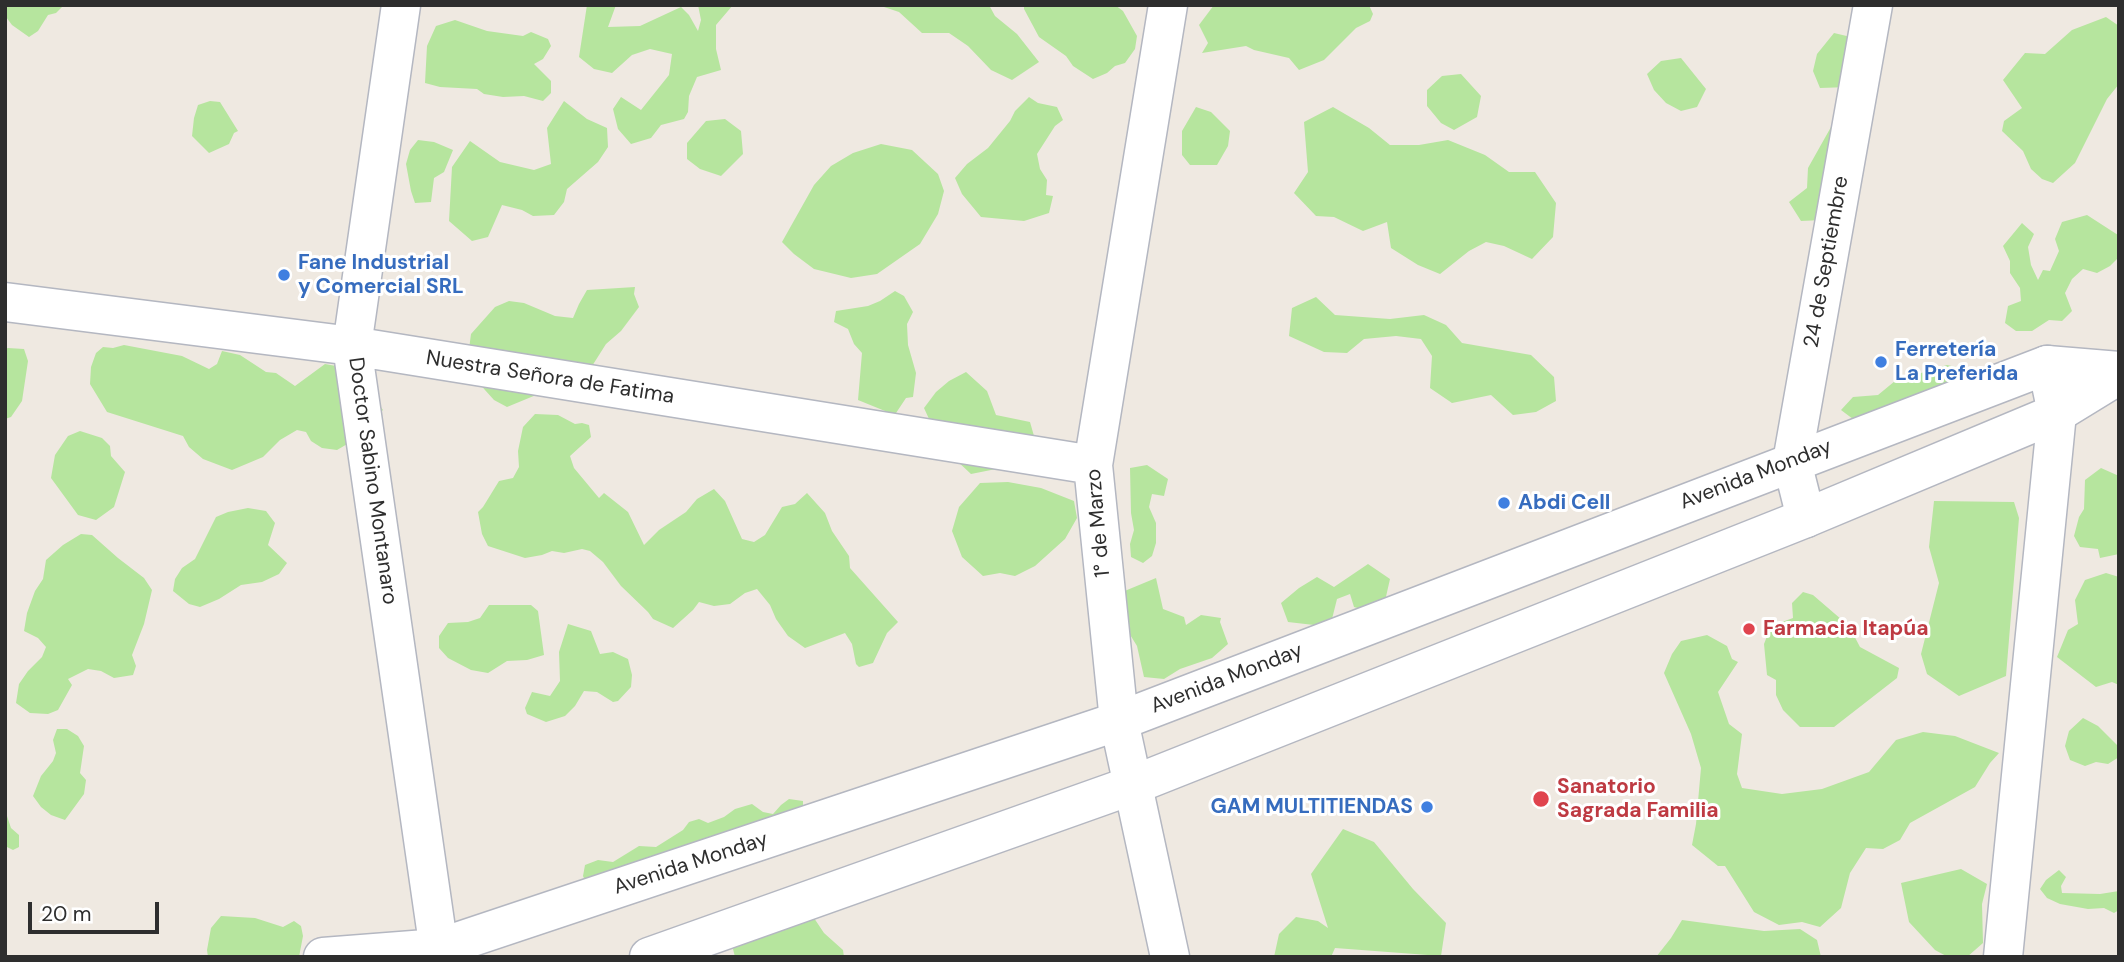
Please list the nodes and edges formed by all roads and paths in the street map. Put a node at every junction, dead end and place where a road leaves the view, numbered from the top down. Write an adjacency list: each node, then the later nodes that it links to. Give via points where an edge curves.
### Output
1 (401, 5): 5 (street, Doctor Sabino Montanaro)
2 (1168, 5): 10 (street, 1° de Marzo)
3 (1873, 5): 9 (street, 24 de Septiembre)
4 (5, 302): 5 (street, Nuestra Señora de Fatima)
5 (352, 346): 10 (street, Nuestra Señora de Fatima); 14 (street, Doctor Sabino Montanaro)
6 (2046, 365): 7 (street, Avenida Monday); 8 (street); 9 (street, Avenida Monday)
7 (2119, 373): 8 (street, Avenida Monday)
8 (2057, 413): 11 (street, Avenida Monday); 18 (street)
9 (1792, 462): 11 (street, 24 de Septiembre); 12 (street, Avenida Monday)
10 (1093, 465): 12 (street, 1° de Marzo)
11 (1806, 518): 13 (street, Avenida Monday)
12 (1119, 721): 13 (street, 1° de Marzo); 14 (street, Avenida Monday)
13 (1133, 785): 16 (street, Avenida Monday); 17 (street, 1° de Marzo)
14 (440, 952): 15 (street, Avenida Monday)
15 (323, 957)
16 (649, 957)
17 (1170, 957)
18 (2003, 957)

